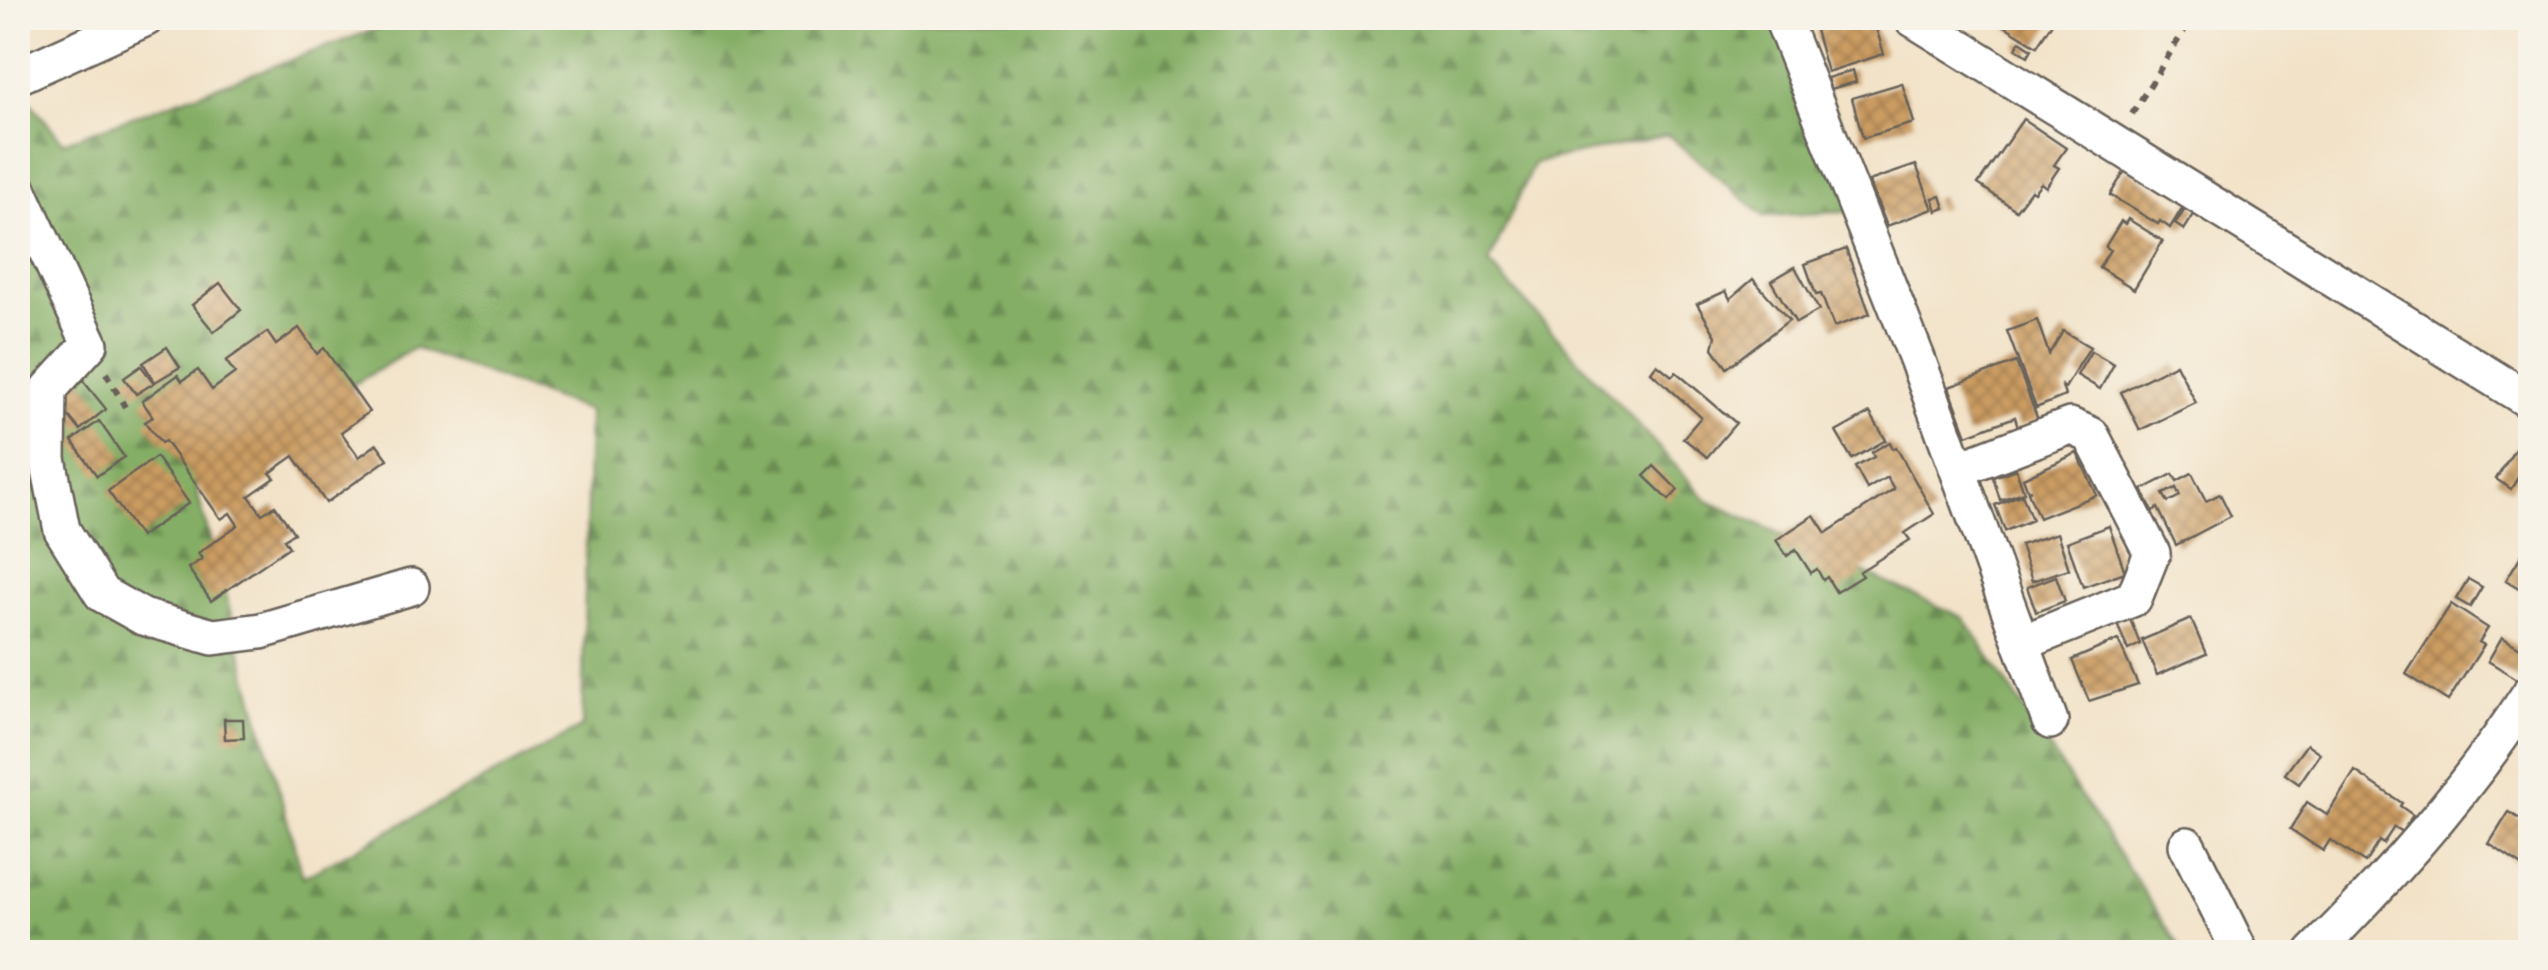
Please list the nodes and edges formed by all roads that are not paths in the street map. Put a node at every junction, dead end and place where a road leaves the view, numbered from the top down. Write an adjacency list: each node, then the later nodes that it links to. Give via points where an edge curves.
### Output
1 (146, 18): 4 (street)
2 (1782, 18): 7 (street)
3 (1912, 18): 6 (street)
4 (18, 76)
5 (18, 190): 8 (street, via 90,344 49,389 48,458 62,530 102,594 143,617 213,637 261,632)
6 (2530, 401)
7 (1958, 469): 9 (street); 9 (street, via 2070,426 2080,430 2090,435 2152,553 2134,598)
8 (412, 587)
9 (2022, 643): 11 (street)
10 (2530, 693): 14 (street, via 2495,748 2383,884)
11 (2050, 721)
12 (2187, 844): 13 (street)
13 (2240, 952)
14 (2314, 952)

